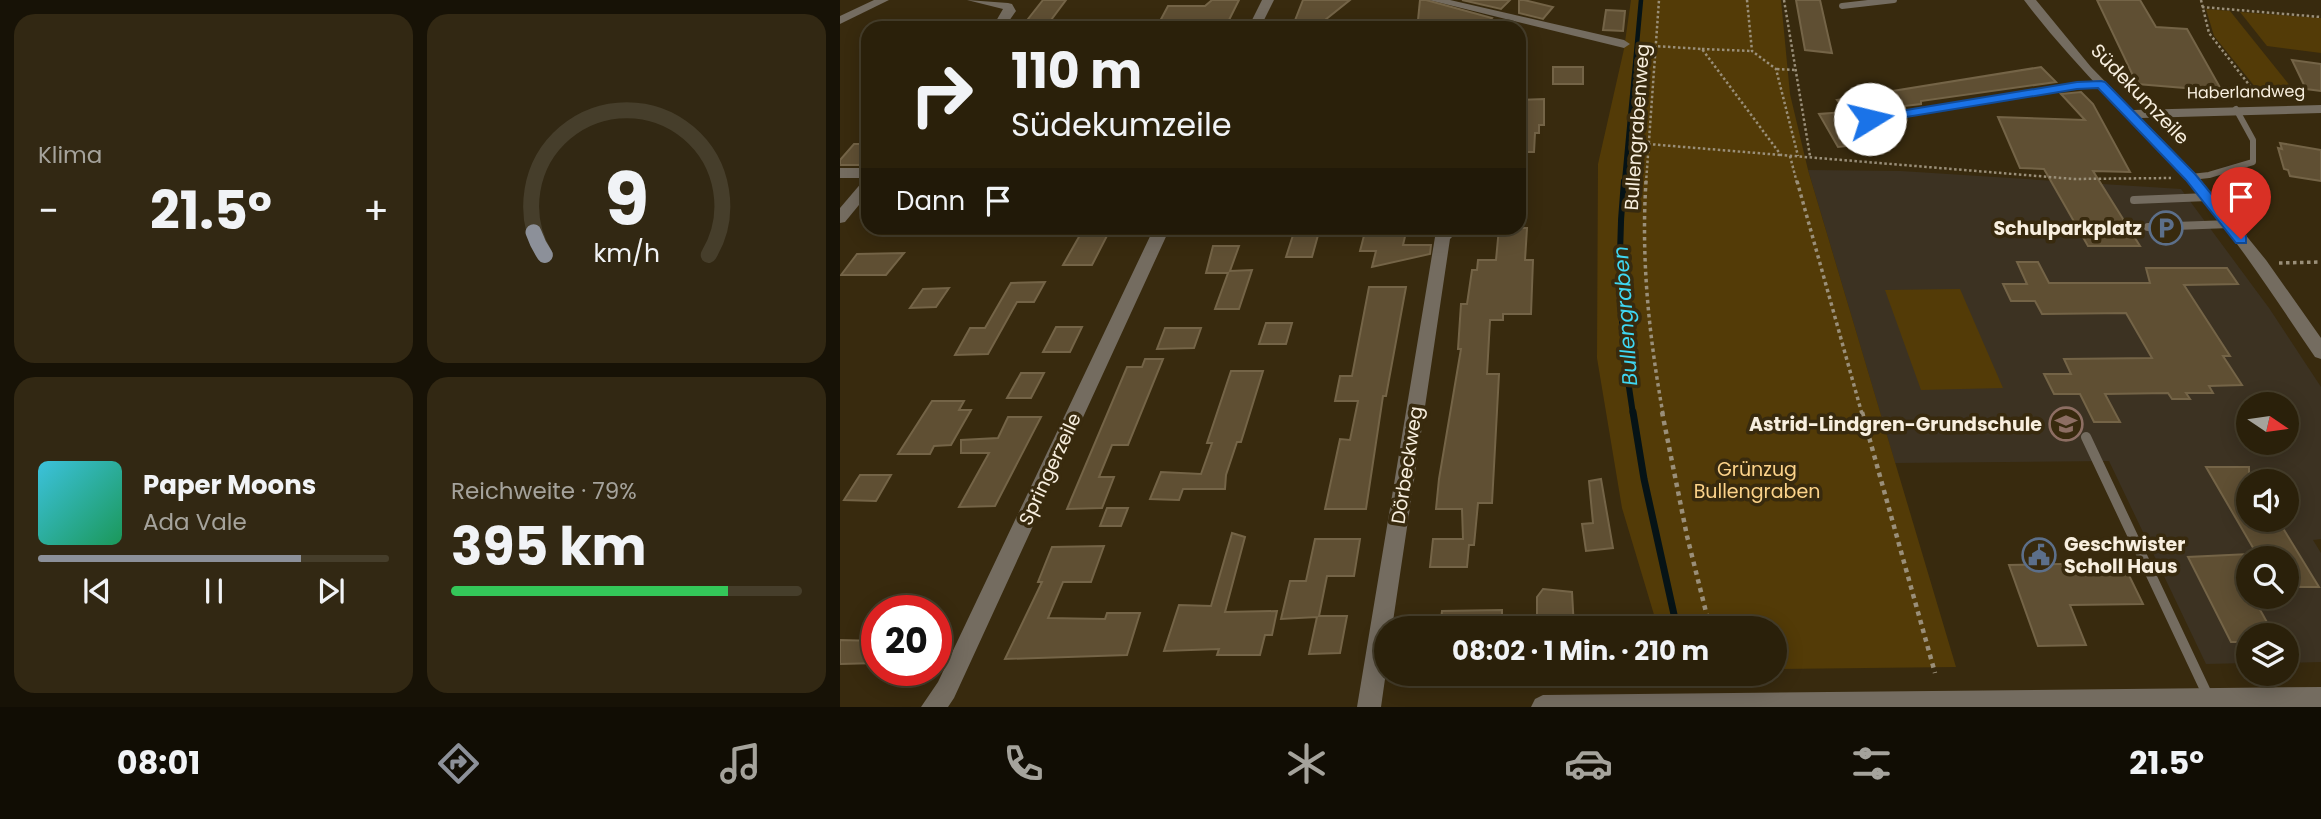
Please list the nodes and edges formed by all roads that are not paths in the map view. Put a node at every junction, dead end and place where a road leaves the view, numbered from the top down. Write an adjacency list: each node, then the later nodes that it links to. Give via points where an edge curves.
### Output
1 (883, 0): 8 (street)
2 (973, 0): 9 (street, via 1008,6)
3 (1268, 0): 10 (street)
4 (1435, 0): 11 (street)
5 (1894, 0): 7 (lane)
6 (2029, 0): 14 (street, Südekumzeile)
7 (1842, 6)
8 (840, 19)
9 (1003, 21)
10 (1258, 21)
11 (1525, 21)
12 (1526, 21): 13 (street)
13 (1624, 44)
14 (2101, 85): 17 (street, Südekumzeile); 18 (lane)
15 (2236, 109): 16 (street, Haberlandweg); 17 (street, Haberlandweg); 21 (lane, via 2253,140 2253,162)
16 (2321, 109)
17 (2130, 114): 21 (street, Südekumzeile)
18 (1870, 119)
19 (840, 173): 20 (street)
20 (861, 173)
21 (2191, 177): 23 (street, Südekumzeile)
22 (861, 192): 25 (street)
23 (2208, 197): 24 (lane); 26 (street, Südekumzeile)
24 (2134, 200)
25 (840, 218)
26 (2230, 224): 27 (lane); 30 (street, Südekumzeile)
27 (2148, 227)
28 (1159, 235): 36 (street, Springerzeile, via 946,690)
29 (1445, 235): 37 (street, Dörbeckweg)
30 (2321, 352)
31 (2086, 437): 33 (lane)
32 (2321, 699): 34 (street)
33 (2210, 700): 34 (street); 35 (street)
34 (2261, 703)
35 (1668, 706): 38 (street)
36 (933, 707)
37 (1369, 707)
38 (1542, 707)

